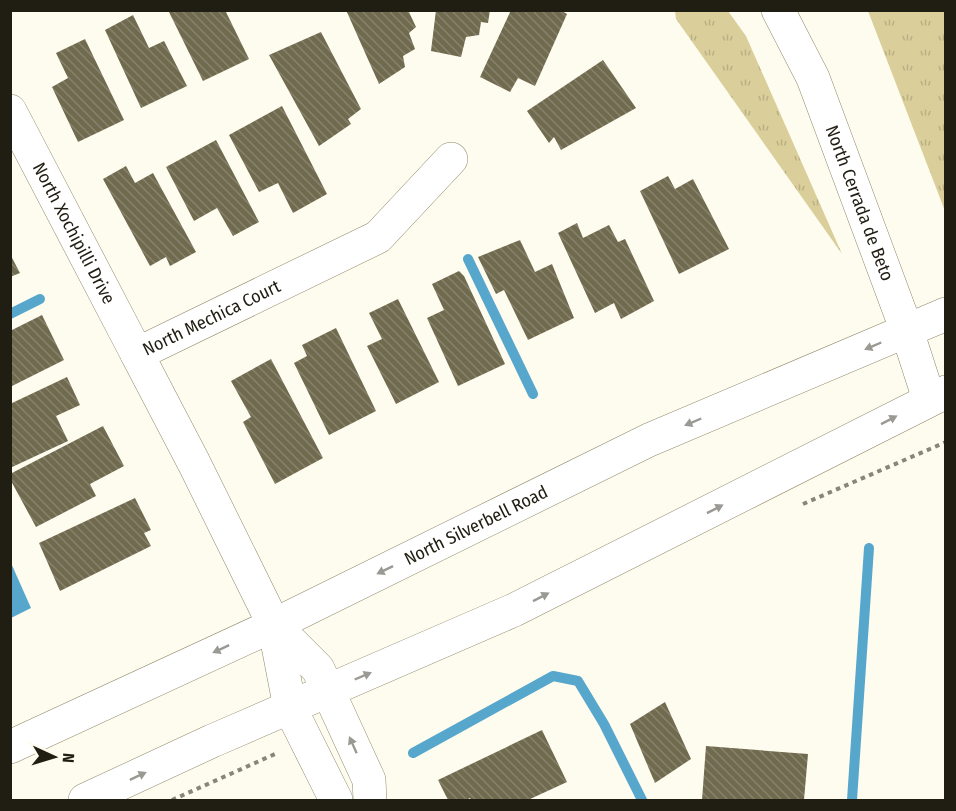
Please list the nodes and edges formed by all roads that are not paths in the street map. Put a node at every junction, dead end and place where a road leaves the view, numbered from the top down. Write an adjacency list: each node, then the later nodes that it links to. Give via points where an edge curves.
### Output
1 (778, 10): 5 (main road, North Cerrada de Beto, via 813,78)
2 (10, 111): 6 (main road, North Xochipilli Drive)
3 (451, 159): 6 (main road, North Mechica Court, via 378,237)
4 (945, 314): 5 (main road, North Silverbell Road)
5 (907, 331): 7 (main road, North Cerrada de Beto); 8 (main road, North Silverbell Road, one-way to 8, via 649,440)
6 (137, 354): 8 (main road, North Mechica Court)
7 (937, 396): 9 (main road, one-way to 7, via 514,610)
8 (274, 625): 9 (main road, North Mechica Court, via 318,669); 10 (main road); 11 (main road, North Silverbell Road, one-way to 11)
9 (329, 691): 10 (main road); 14 (main road, North Mechica Court, one-way to 9, via 369,780)
10 (290, 708): 12 (main road, one-way to 10); 13 (main road)
11 (10, 747)
12 (85, 801)
13 (336, 801)
14 (370, 801)

